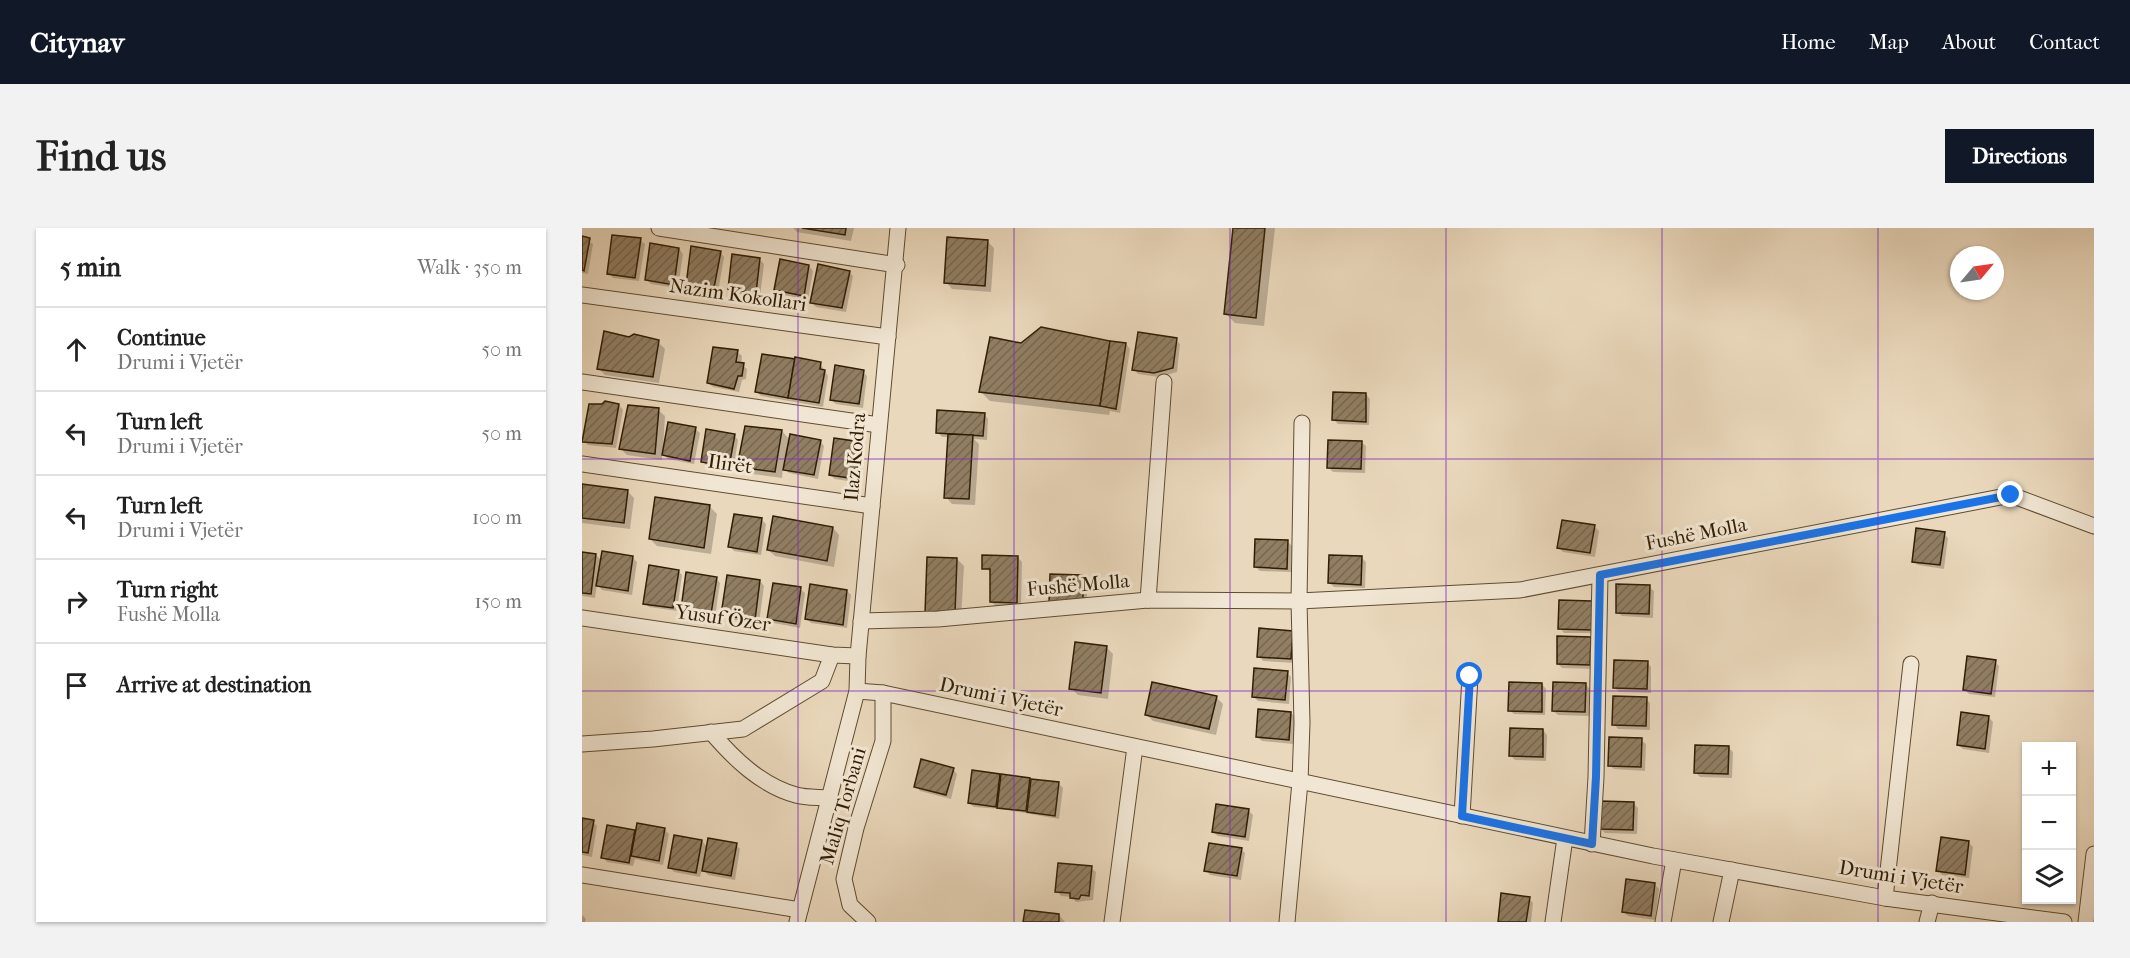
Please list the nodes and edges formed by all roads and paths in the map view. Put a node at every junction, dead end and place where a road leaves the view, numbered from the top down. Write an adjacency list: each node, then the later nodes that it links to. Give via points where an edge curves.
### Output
1 (659, 228): 3 (street)
2 (898, 228): 3 (street, Ilaz Kodra)
3 (897, 265): 5 (street, Ilaz Kodra)
4 (582, 295): 5 (street, Nazim Kokollari)
5 (888, 337): 9 (street, Ilaz Kodra)
6 (582, 382): 9 (street)
7 (1164, 382): 14 (street)
8 (1302, 423): 15 (street)
9 (879, 426): 11 (street, Ilaz Kodra)
10 (582, 464): 11 (street, Ilirët)
11 (872, 506): 17 (street, Ilaz Kodra)
12 (2094, 526): 13 (street, Fushë Molla, via 2011,495)
13 (1600, 575): 15 (street, Fushë Molla, via 1520,590); 31 (street)
14 (1148, 600): 15 (street, Fushë Molla); 17 (street, Fushë Molla, via 938,619)
15 (1299, 601): 27 (street)
16 (582, 618): 18 (street, Yusuf Özer)
17 (861, 621): 19 (street, Ilaz Kodra)
18 (832, 655): 19 (street, Yusuf Özer); 24 (street, via 822,681 743,729)
19 (858, 656): 22 (street, Ilaz Kodra)
20 (1911, 664): 36 (street)
21 (1470, 676): 29 (street)
22 (857, 691): 23 (street, Drumi i Vjetër); 28 (street, Ilaz Kodra)
23 (884, 693): 26 (street, Drumi i Vjetër); 39 (street, Maliq Torbani, via 883,741 844,879 850,905)
24 (711, 732): 25 (street); 28 (street, via 761,779 797,795)
25 (582, 744)
26 (1135, 747): 27 (street, Drumi i Vjetër); 40 (street)
27 (1300, 782): 29 (street, Drumi i Vjetër); 41 (street)
28 (829, 798): 38 (street, Ilaz Kodra)
29 (1462, 816): 30 (street, Drumi i Vjetër)
30 (1565, 838): 31 (street, Drumi i Vjetër); 42 (street)
31 (1592, 844): 33 (street, Drumi i Vjetër)
32 (2094, 854): 47 (street)
33 (1674, 860): 34 (street, Drumi i Vjetër); 43 (street)
34 (1732, 870): 36 (street, Drumi i Vjetër); 44 (street)
35 (582, 875): 38 (street)
36 (1885, 898): 37 (street, Drumi i Vjetër)
37 (1932, 903): 45 (street); 46 (street, Drumi i Vjetër)
38 (798, 916)
39 (868, 922)
40 (1112, 922)
41 (1287, 922)
42 (1553, 922)
43 (1663, 922)
44 (1721, 922)
45 (1927, 922)
46 (2064, 922)
47 (2086, 922)

